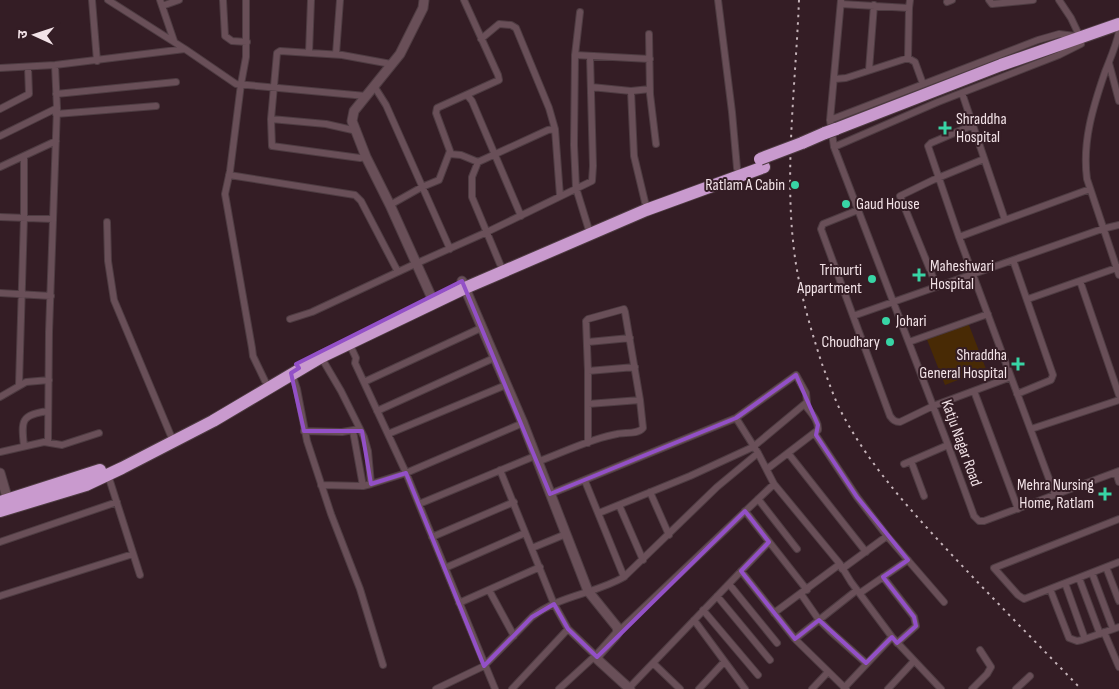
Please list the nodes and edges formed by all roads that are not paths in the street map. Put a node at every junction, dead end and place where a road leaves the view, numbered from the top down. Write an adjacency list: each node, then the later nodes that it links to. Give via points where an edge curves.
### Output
1 (92, 0): 34 (street)
2 (108, 0): 26 (street)
3 (179, 0): 16 (street)
4 (223, 0): 25 (street, via 225,36 232,41)
5 (246, 0): 25 (street)
6 (311, 0): 28 (street)
7 (340, 0): 29 (street)
8 (424, 0): 36 (street, via 400,54)
9 (464, 0): 23 (street)
10 (718, 0): 74 (street)
11 (910, 0): 18 (street)
12 (989, 0): 13 (street, via 992,4)
13 (1033, 0)
14 (1059, 0): 24 (street)
15 (841, 2): 17 (street); 41 (street)
16 (161, 3): 26 (street)
17 (874, 5): 18 (street); 40 (street)
18 (909, 8): 32 (street)
19 (580, 12): 30 (street)
20 (1119, 24): 24 (highway)
21 (1119, 32): 24 (highway); 35 (street)
22 (649, 34): 33 (street)
23 (482, 39): 52 (street, via 498,80); 60 (street, via 500,24 516,28)
24 (1081, 41): 44 (street, via 1059,34); 50 (street, via 1059,55); 62 (highway, via 1002,65)
25 (247, 42): 43 (street)
26 (174, 43): 27 (street)
27 (185, 49): 34 (street); 43 (street, via 236,84)
28 (309, 53): 29 (street); 45 (street, via 278,51)
29 (336, 54): 36 (street)
30 (576, 55): 31 (street); 78 (street)
31 (590, 56): 33 (street); 47 (street)
32 (908, 58): 40 (street); 44 (street, via 915,62)
33 (650, 59): 48 (street)
34 (96, 61): 37 (street)
35 (1109, 63): 54 (street); 79 (street, via 1085,146)
36 (391, 64): 46 (street)
37 (55, 65): 38 (street); 51 (street)
38 (28, 67): 39 (street); 56 (street, via 29,94)
39 (2, 68)
40 (870, 70): 41 (street)
41 (834, 79): 62 (street)
42 (176, 82): 51 (street)
43 (241, 84): 45 (street); 75 (street)
44 (923, 84): 62 (street)
45 (275, 86): 53 (street); 58 (street)
46 (374, 86): 53 (street); 77 (street, via 386,105)
47 (591, 88): 49 (street); 78 (street, via 592,181)
48 (650, 89): 49 (street); 65 (street)
49 (631, 91): 81 (street, via 634,156)
50 (962, 93): 59 (street); 62 (street)
51 (56, 94): 57 (street)
52 (467, 94): 66 (street, via 436,110); 67 (street)
53 (366, 96): 61 (street, via 352,116)
54 (1119, 101)
55 (156, 106): 57 (street)
56 (0, 109)
57 (56, 111): 63 (street); 64 (street)
58 (271, 119): 61 (street); 69 (street, via 273,146)
59 (972, 125): 70 (street); 76 (street, via 928,146)
60 (555, 129): 67 (street); 80 (street)
61 (357, 130): 69 (street)
62 (831, 135): 72 (highway, bridge); 83 (street, Katju Nagar Road)
63 (0, 136)
64 (56, 141): 68 (street); 87 (street)
65 (656, 144)
66 (450, 154): 71 (street); 77 (street, via 439,180)
67 (495, 155): 71 (street); 84 (street)
68 (24, 156): 73 (street); 86 (street)
69 (366, 157): 82 (street)
70 (984, 159): 76 (street); 88 (street)
71 (478, 162): 93 (street, via 473,171 471,190)
72 (762, 163): 74 (highway); 104 (highway)
73 (0, 167)
74 (737, 168): 81 (highway)
75 (229, 175): 100 (street, via 355,194 362,201); 127 (street, via 226,203 253,356)
76 (938, 178): 94 (street); 105 (street, via 902,194 900,198)
77 (422, 187): 82 (street); 95 (street)
78 (576, 188): 80 (street); 91 (street)
79 (1090, 189): 88 (street); 92 (street)
80 (560, 196): 84 (street)
81 (645, 202): 91 (highway)
82 (390, 205): 97 (street)
83 (858, 210): 111 (street, Katju Nagar Road); 113 (street, via 821,226)
84 (521, 216): 93 (street)
85 (0, 217): 86 (street)
86 (24, 217): 87 (street); 107 (street)
87 (53, 219): 108 (street)
88 (1005, 220): 94 (street)
89 (107, 222): 152 (street, via 114,300)
90 (1119, 225): 92 (street)
91 (588, 227): 98 (highway)
92 (1102, 228): 96 (street); 99 (street)
93 (487, 232): 95 (street); 98 (street)
94 (959, 237): 101 (street)
95 (450, 249): 97 (street)
96 (1013, 260): 101 (street); 110 (street)
97 (415, 264): 100 (street); 109 (street)
98 (500, 264): 104 (highway)
99 (1118, 267): 102 (street); 103 (street)
100 (398, 272): 114 (street)
101 (974, 274): 105 (street); 112 (street)
102 (1119, 275)
103 (1080, 281): 110 (street); 131 (street)
104 (463, 284): 109 (highway); 115 (street); 119 (highway)
105 (937, 287): 111 (street)
106 (0, 293): 107 (street)
107 (20, 294): 108 (street); 129 (street)
108 (51, 296): 126 (street)
109 (431, 296): 123 (highway, via 349,334)
110 (1028, 299): 133 (street, via 1053,377)
111 (892, 301): 113 (street); 118 (street, Katju Nagar Road)
112 (988, 314): 118 (street); 125 (street)
113 (854, 316): 140 (street, via 892,420 900,422)
114 (290, 319)
115 (482, 328): 121 (street); 128 (street)
116 (630, 338): 117 (street); 117 (street, via 626,312 622,309 587,320); 122 (street)
117 (588, 342): 124 (street)
118 (909, 342): 140 (street, Katju Nagar Road)
119 (348, 343): 120 (highway); 128 (street)
120 (321, 357): 123 (highway); 145 (street)
121 (494, 358): 130 (street); 142 (street)
122 (635, 367): 124 (street); 136 (street)
123 (290, 371): 127 (highway); 147 (street); 168 (highway, via 213,421)
124 (588, 371): 138 (street)
125 (1011, 377): 132 (street); 133 (street)
126 (49, 380): 129 (street); 141 (street)
127 (265, 381): 152 (highway)
128 (364, 382): 142 (street)
129 (19, 384): 135 (street)
130 (506, 385): 144 (street); 150 (street)
131 (1117, 385): 134 (street)
132 (974, 391): 140 (street); 186 (street)
133 (1018, 394): 146 (street)
134 (1119, 395)
135 (0, 398)
136 (640, 400): 138 (street); 154 (street, via 644,423 641,431 616,434)
137 (1119, 400): 146 (street)
138 (588, 404): 154 (street)
139 (805, 405): 143 (street, via 808,399 796,376); 151 (street, via 818,425); 157 (street)
140 (933, 406): 155 (street, Katju Nagar Road)
141 (48, 411): 153 (street); 156 (street, via 33,413 24,420)
142 (377, 411): 150 (street)
143 (736, 418): 157 (street); 169 (street)
144 (523, 423): 160 (street); 167 (street)
145 (360, 429): 148 (street); 171 (street, via 368,451)
146 (1031, 429): 178 (street)
147 (304, 431): 148 (street); 173 (street)
148 (353, 431): 175 (street)
149 (99, 433): 153 (street, via 62,445)
150 (388, 434): 167 (street)
151 (815, 434): 159 (street); 193 (street)
152 (171, 436): 184 (highway, via 90,474)
153 (48, 442): 156 (street)
154 (588, 443): 160 (street)
155 (948, 445): 161 (street); 186 (street, Katju Nagar Road, via 977,520 984,521)
156 (24, 446): 158 (street)
157 (756, 450): 163 (street); 176 (street); 192 (street)
158 (0, 452)
159 (788, 453): 163 (street); 199 (street)
160 (536, 459): 164 (street); 177 (street)
161 (911, 461): 162 (street); 179 (street)
162 (904, 464)
163 (767, 469): 172 (street)
164 (500, 470): 182 (street); 183 (street)
165 (1117, 472): 170 (street); 178 (street, Katju Nagar Road)
166 (0, 473): 174 (street)
167 (406, 473): 171 (street); 183 (street)
168 (108, 475): 181 (street); 184 (highway, via 86,485)
169 (585, 481): 177 (street); 188 (street)
170 (1119, 482)
171 (372, 484): 175 (street)
172 (774, 484): 180 (street); 205 (street)
173 (321, 485): 175 (street); 249 (street, via 360,589)
174 (2, 486): 184 (street)
175 (363, 486)
176 (650, 492): 185 (street); 192 (street)
177 (550, 494): 191 (street)
178 (1055, 495): 186 (street, Katju Nagar Road)
179 (924, 496)
180 (758, 499): 187 (street); 198 (street)
181 (117, 502): 195 (street); 200 (street)
182 (514, 502): 190 (street); 194 (street)
183 (419, 504): 194 (street)
184 (4, 505)
185 (619, 505): 188 (street); 201 (street)
186 (1018, 509)
187 (745, 511): 196 (street); 233 (street)
188 (599, 513): 211 (street)
189 (1119, 519): 216 (street, via 994,568 1024,599)
190 (526, 534): 197 (street); 207 (street)
191 (566, 534): 197 (street); 218 (street)
192 (669, 534): 201 (street)
193 (887, 536): 199 (street); 202 (street)
194 (432, 537): 207 (street)
195 (0, 542)
196 (769, 542): 208 (street); 219 (street)
197 (532, 548): 204 (street)
198 (797, 549)
199 (866, 552): 205 (street)
200 (133, 554): 210 (street); 221 (street)
201 (643, 560): 211 (street)
202 (908, 560): 212 (street); 224 (street)
203 (1119, 562): 206 (street)
204 (540, 567): 217 (street); 226 (street)
205 (841, 567): 219 (street); 220 (street)
206 (1106, 567): 209 (street); 223 (street)
207 (445, 568): 225 (street)
208 (741, 571): 215 (street); 228 (street)
209 (1092, 573): 213 (street); 231 (street)
210 (140, 575)
211 (624, 577): 218 (street)
212 (883, 577): 220 (street); 240 (street, via 916,623)
213 (1079, 578): 214 (street); 234 (street)
214 (1065, 583): 216 (street); 238 (street)
215 (729, 584): 222 (street); 239 (street)
216 (1050, 589): 238 (street, via 1069,638)
217 (489, 590): 225 (street); 235 (street)
218 (588, 591): 226 (street); 233 (street)
219 (804, 592): 228 (street); 230 (street)
220 (858, 592): 230 (street); 236 (street)
221 (0, 596)
222 (717, 596): 227 (street); 244 (street)
223 (1119, 601)
224 (944, 602)
225 (459, 603): 250 (street)
226 (554, 604): 232 (street); 235 (street, via 536,614)
227 (703, 610): 229 (street); 253 (street)
228 (774, 613): 237 (street)
229 (694, 620): 246 (street); 247 (street)
230 (819, 620): 237 (street); 248 (street)
231 (1116, 628): 234 (street)
232 (568, 629): 243 (street); 260 (street)
233 (618, 632): 243 (street)
234 (1102, 633): 238 (street); 242 (street)
235 (514, 636): 250 (street)
236 (892, 637): 240 (street); 248 (street)
237 (795, 639): 252 (street)
238 (1085, 639)
239 (777, 643)
240 (897, 643): 245 (street)
241 (980, 650): 257 (street, via 991,666)
242 (1116, 652): 251 (street)
243 (596, 656): 261 (street); 262 (street)
244 (770, 660)
245 (914, 661): 256 (street); 267 (street)
246 (724, 662): 264 (street); 265 (street)
247 (653, 663): 262 (street); 263 (street)
248 (866, 663): 255 (street)
249 (383, 665)
250 (484, 666): 258 (street); 259 (street)
251 (1119, 666)
252 (828, 672): 255 (street); 266 (street)
253 (758, 675)
254 (1030, 676): 268 (street)
255 (845, 688)
256 (892, 688)
257 (976, 688)
258 (436, 689)
259 (495, 689)
260 (512, 689)
261 (559, 689)
262 (629, 689)
263 (680, 689)
264 (699, 689)
265 (745, 689)
266 (812, 689)
267 (942, 689)
268 (1016, 689)

